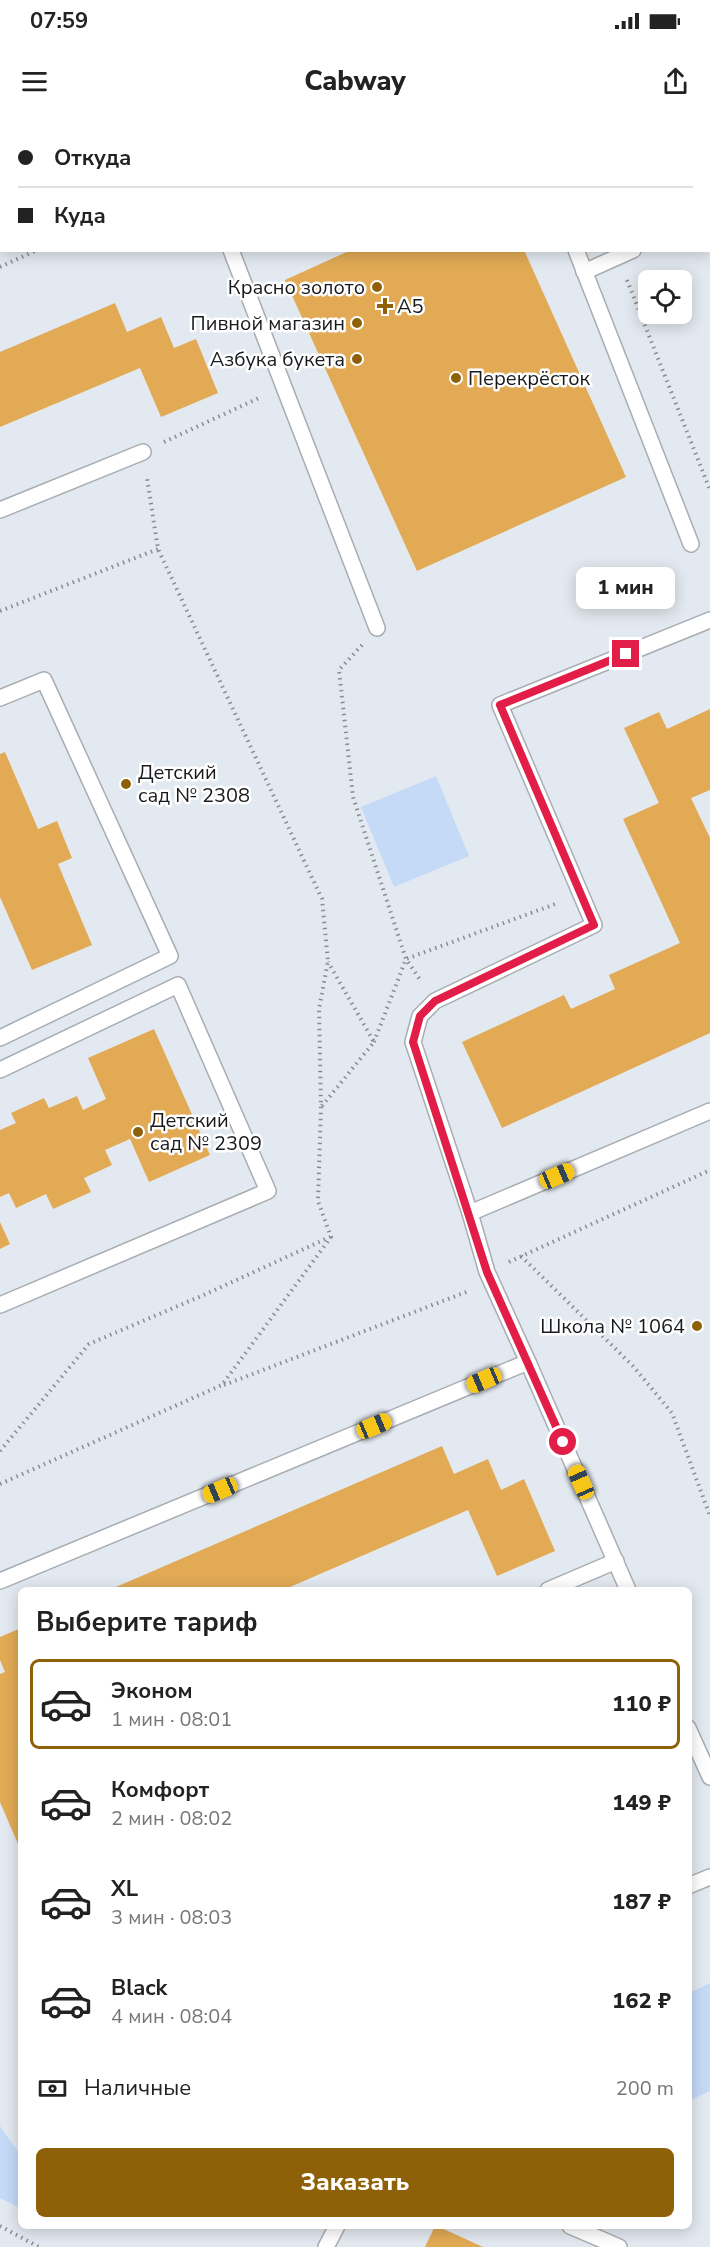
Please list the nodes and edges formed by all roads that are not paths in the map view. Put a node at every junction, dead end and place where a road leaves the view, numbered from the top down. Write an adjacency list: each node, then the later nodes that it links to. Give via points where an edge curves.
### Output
1 (232, 252): 9 (lane)
2 (577, 252): 4 (lane)
3 (629, 252): 4 (lane)
4 (585, 272): 7 (lane)
5 (143, 452): 6 (lane)
6 (0, 510)
7 (691, 544)
8 (710, 620): 14 (lane, via 500,705 594,925 435,1001 420,1016 413,1042)
9 (377, 628)
10 (0, 698): 11 (lane, via 44,680 170,956)
11 (2, 1032)
12 (0, 1070): 15 (lane, via 178,985 268,1191)
13 (710, 1111): 14 (lane)
14 (470, 1213): 16 (lane, via 490,1277)
15 (0, 1305)
16 (528, 1362): 17 (lane); 18 (lane)
17 (616, 1562): 19 (lane); 20 (lane)
18 (0, 1581)
19 (555, 1587)
20 (627, 1587)
21 (692, 1737): 22 (lane)
22 (710, 1777)
23 (710, 1877): 24 (lane)
24 (692, 1884)
25 (335, 2229): 27 (lane)
26 (577, 2229): 28 (lane)
27 (326, 2247)
28 (619, 2247)

